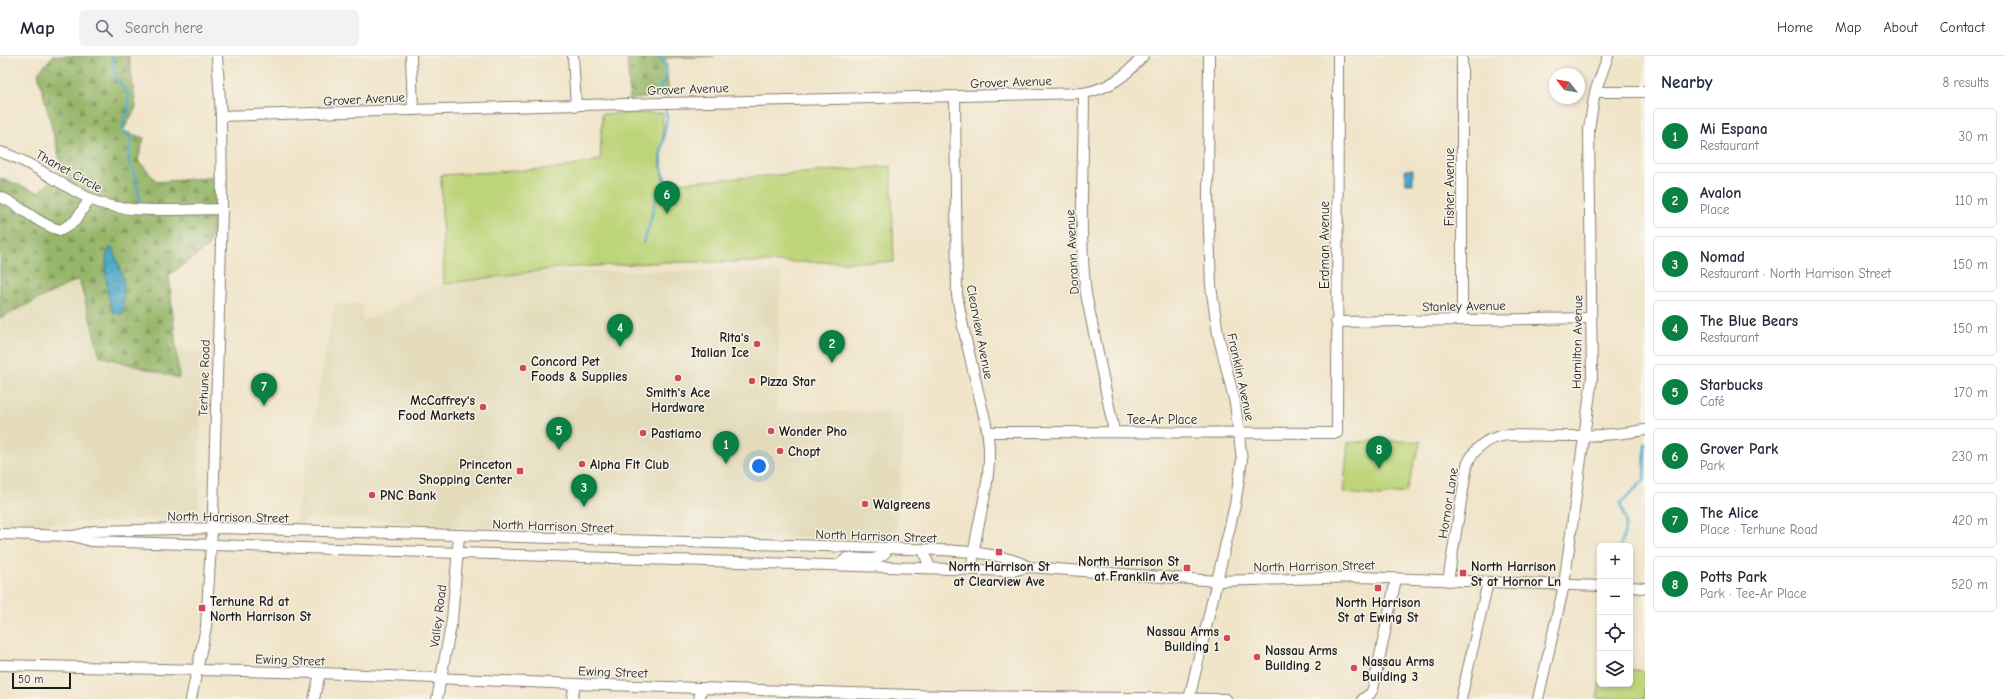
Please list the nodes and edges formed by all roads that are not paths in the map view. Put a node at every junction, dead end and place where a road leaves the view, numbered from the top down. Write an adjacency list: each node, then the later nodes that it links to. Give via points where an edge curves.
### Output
1 (217, 56): 15 (street, Terhune Road)
2 (411, 56): 14 (street)
3 (573, 56): 13 (street)
4 (1143, 56): 11 (street, Grover Avenue, via 1118,81)
5 (1209, 56): 26 (street, Franklin Avenue, via 1208,202 1211,286 1218,334 1231,382)
6 (1338, 56): 22 (street, Erdman Avenue)
7 (1462, 56): 21 (street, Fisher Avenue)
8 (1608, 56): 9 (street, Hamilton Avenue)
9 (1595, 92): 10 (street); 20 (street, Hamilton Avenue, via 1589,129)
10 (1645, 92)
11 (1084, 93): 12 (street, Grover Avenue); 24 (street, Dorann Avenue, via 1084,276)
12 (955, 97): 13 (street, Grover Avenue); 25 (street, Clearview Avenue, via 957,295)
13 (576, 106): 14 (street, Grover Avenue)
14 (413, 110): 15 (street, Grover Avenue)
15 (220, 116): 19 (street, Terhune Road)
16 (0, 152): 18 (street, Thanet Circle, via 28,162)
17 (0, 197): 18 (street, via 52,228 61,230 75,221)
18 (90, 198): 19 (street, Thanet Circle, via 115,207 127,208)
19 (222, 209): 29 (street, Terhune Road)
20 (1591, 318): 21 (street, Stanley Avenue); 28 (street, Hamilton Avenue, via 1592,378)
21 (1462, 319): 22 (street, Stanley Avenue)
22 (1336, 322): 27 (street, Erdman Avenue)
23 (1645, 430): 28 (street, Hornor Lane)
24 (1114, 431): 25 (street, Tee-Ar Place); 26 (street, Tee-Ar Place)
25 (988, 432): 38 (street, Clearview Avenue, via 988,470)
26 (1239, 432): 27 (street, Tee-Ar Place); 45 (street, Franklin Avenue, via 1242,460 1240,477)
27 (1337, 433)
28 (1584, 437): 46 (street, Hornor Lane, via 1500,435 1490,438 1476,449 1466,465); 48 (street, Hamilton Avenue)
29 (212, 528): 31 (street, North Harrison Street, via 94,531); 32 (street, North Harrison Street); 33 (street, Terhune Road)
30 (0, 534): 31 (street, North Harrison Street)
31 (73, 536): 33 (street, North Harrison Street, via 91,540)
32 (459, 536): 34 (street, North Harrison Street); 37 (street, Valley Road)
33 (211, 544): 37 (street, North Harrison Street); 53 (street, Terhune Road, via 206,627)
34 (788, 546): 35 (street, North Harrison Street); 39 (street, via 800,560)
35 (888, 548): 36 (street, North Harrison Street); 40 (street, via 886,554 879,559 847,558)
36 (923, 550): 38 (street, North Harrison Street); 42 (street)
37 (458, 552): 39 (street, North Harrison Street); 55 (street, Valley Road, via 452,620)
38 (973, 552): 41 (street, North Harrison Street, via 1016,559); 43 (street, Clearview Avenue)
39 (811, 564): 40 (street, North Harrison Street)
40 (839, 565): 42 (street, North Harrison Street)
41 (1029, 567): 43 (street, North Harrison Street, via 1012,571); 45 (street, North Harrison Street)
42 (930, 568): 43 (street, North Harrison Street)
43 (972, 569)
44 (1396, 579): 45 (street, North Harrison Street, via 1360,577); 46 (street, North Harrison Street); 66 (street, via 1373,689)
45 (1217, 580): 64 (street, Franklin Avenue)
46 (1448, 581): 47 (street, North Harrison Street)
47 (1488, 582): 48 (street, North Harrison Street); 67 (street)
48 (1564, 585): 49 (street, North Harrison Street); 68 (street, Hamilton Avenue)
49 (1597, 586)
50 (1633, 587): 51 (street)
51 (1645, 588)
52 (0, 665): 53 (street, Ewing Street)
53 (198, 670): 54 (street, Ewing Street); 59 (street, Terhune Road)
54 (320, 673): 55 (street, Ewing Street); 60 (street)
55 (441, 679): 56 (street, Ewing Street); 61 (street, Valley Road)
56 (575, 684): 57 (street, Ewing Street); 62 (street)
57 (702, 688): 58 (street, Ewing Street); 63 (street)
58 (945, 697): 64 (street, Ewing Street)
59 (191, 699)
60 (314, 699)
61 (437, 699)
62 (572, 699)
63 (700, 699)
64 (1189, 699): 65 (street, Ewing Street)
65 (1226, 699)
66 (1363, 699)
67 (1461, 699)
68 (1538, 699)

